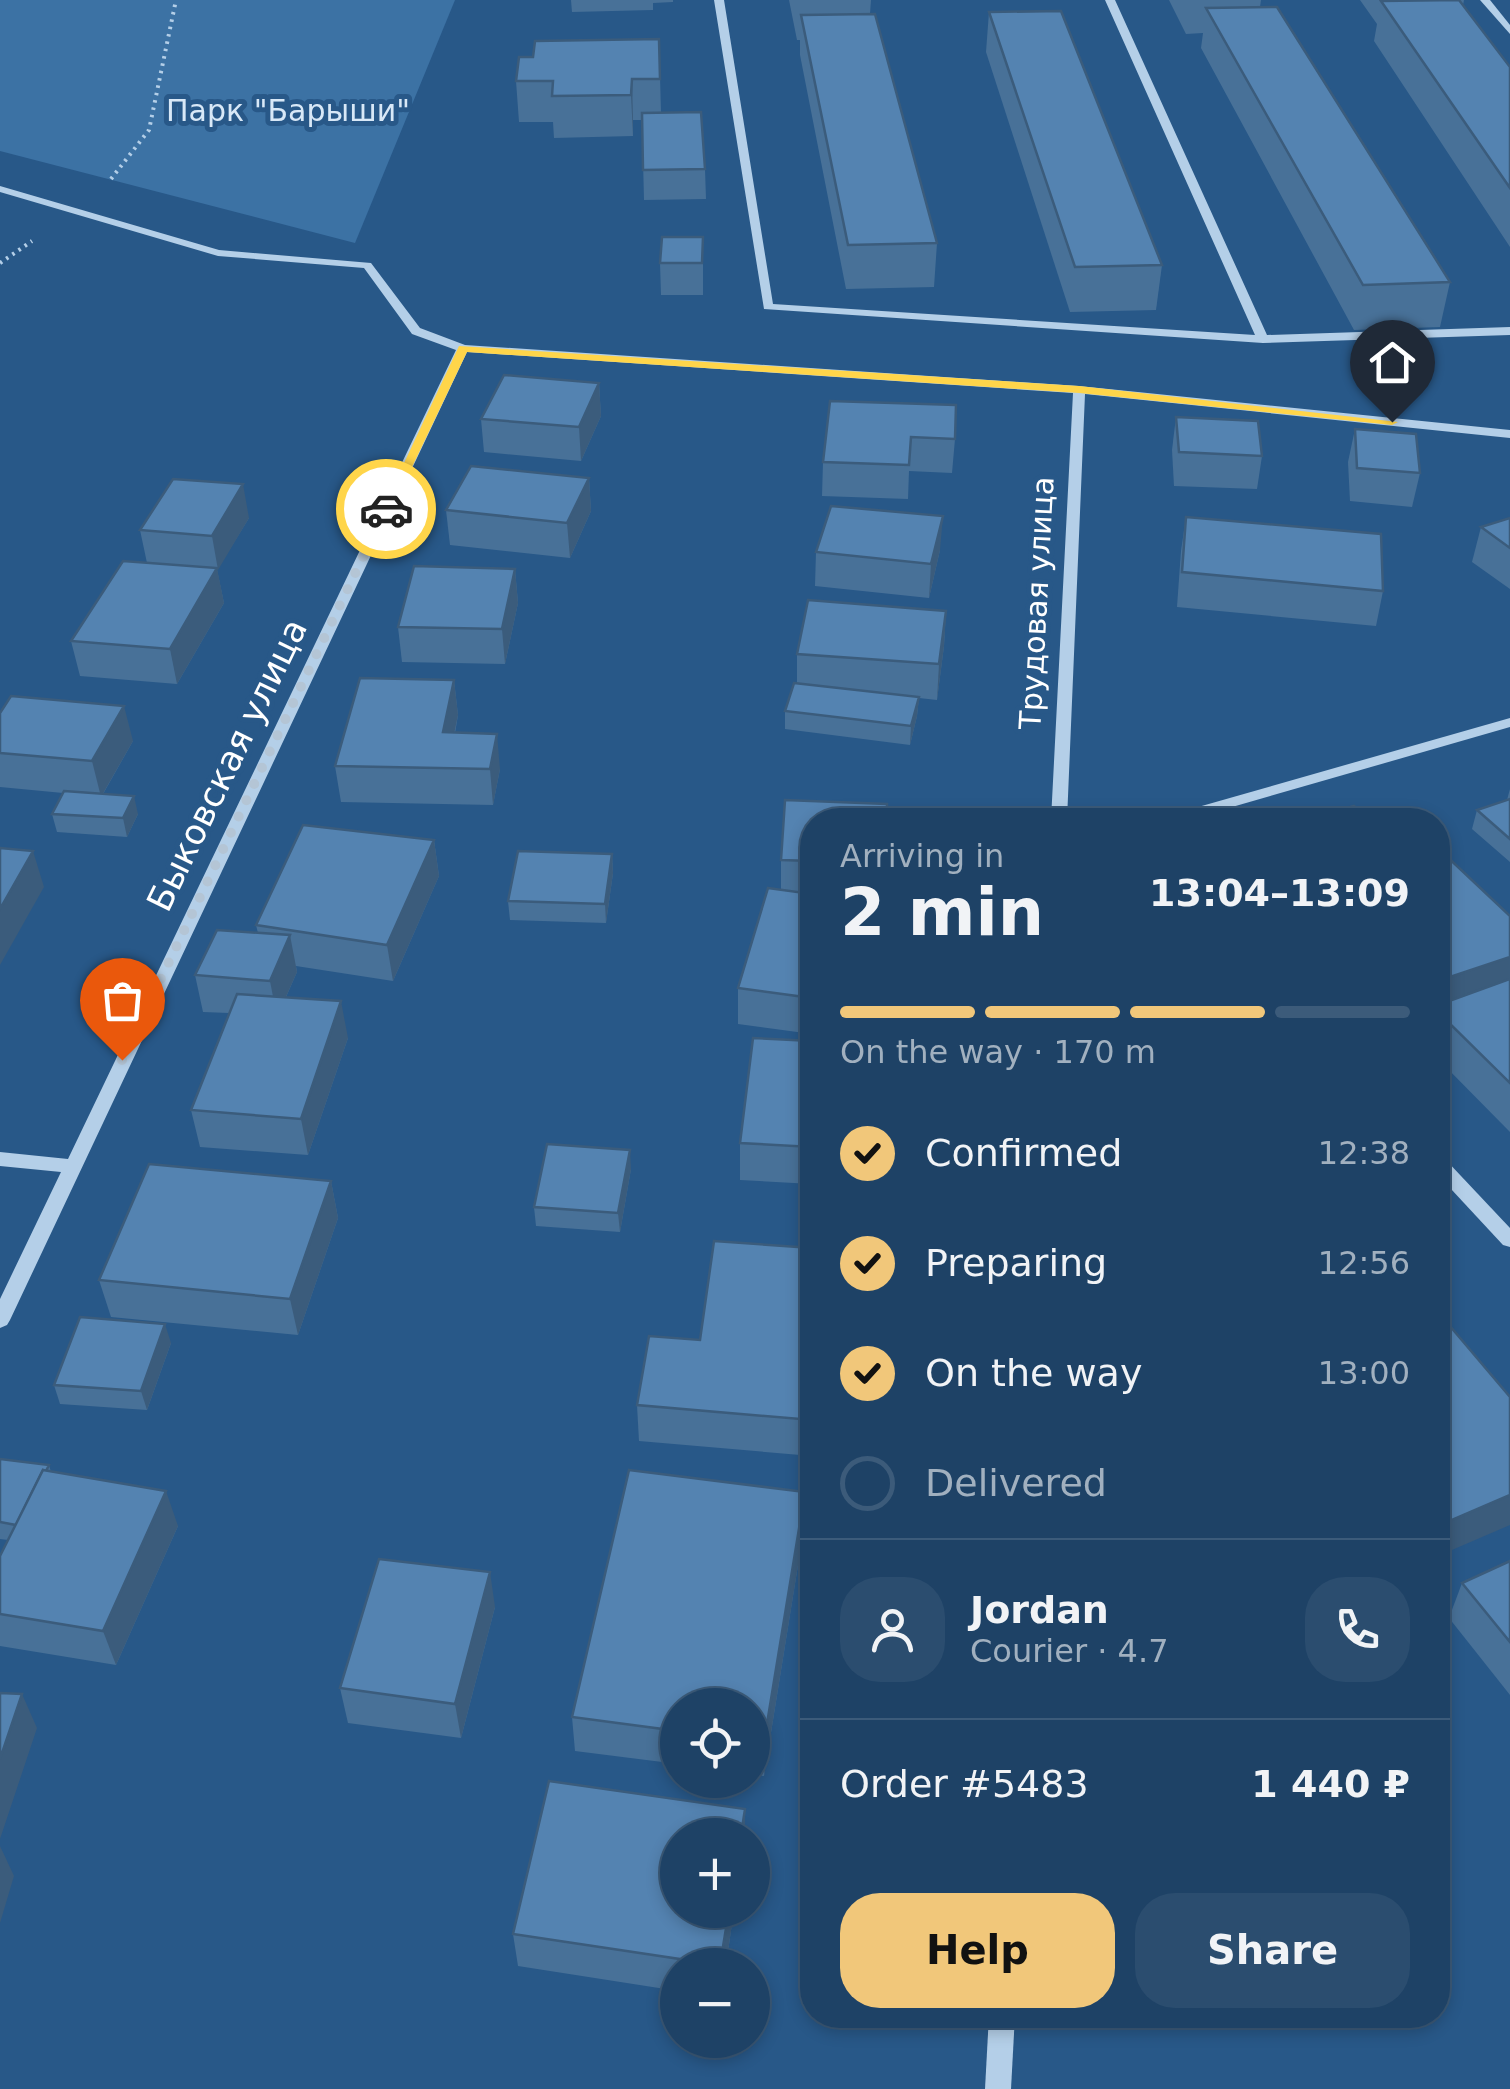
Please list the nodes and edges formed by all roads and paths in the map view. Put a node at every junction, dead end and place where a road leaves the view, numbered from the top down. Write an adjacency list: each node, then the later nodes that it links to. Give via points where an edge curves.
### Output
1 (176, 0): 7 (path, via 150,130)
2 (719, 0): 9 (street, via 768,307)
3 (1110, 0): 9 (street)
4 (1485, 0): 5 (street)
5 (1510, 31)
6 (0, 188): 7 (street)
7 (82, 214): 10 (street, via 218,253 367,266 416,331)
8 (1510, 331): 9 (street)
9 (1264, 338)
10 (463, 348): 11 (street); 17 (street, Быковская улица)
11 (1079, 390): 12 (street); 14 (street, Трудовая улица)
12 (1510, 434)
13 (1510, 722): 15 (street)
14 (1061, 808)
15 (1211, 808)
16 (0, 1159): 17 (street)
17 (70, 1166): 20 (street, Быковская улица)
18 (1450, 1177): 19 (street)
19 (1510, 1240)
20 (0, 1320)
21 (1001, 2028): 22 (street)
22 (998, 2089)

